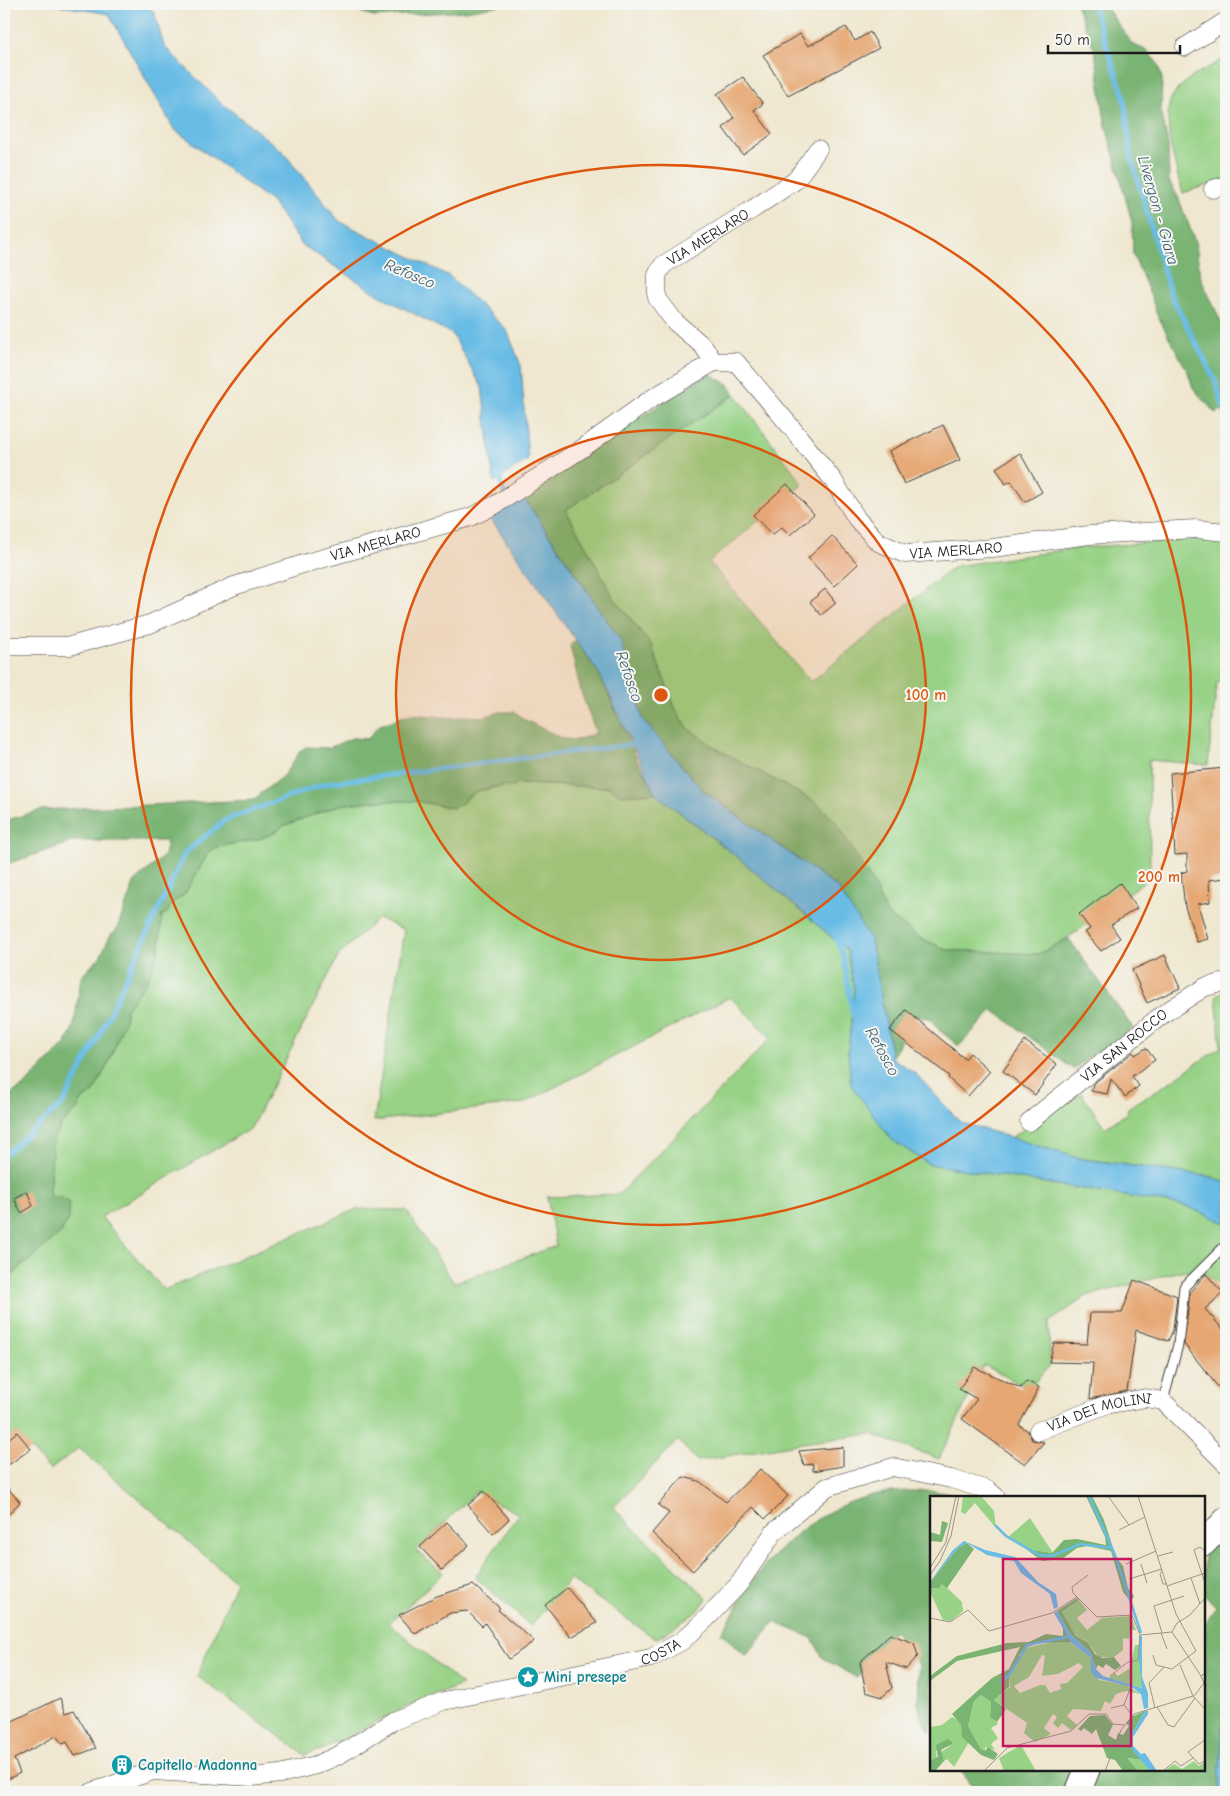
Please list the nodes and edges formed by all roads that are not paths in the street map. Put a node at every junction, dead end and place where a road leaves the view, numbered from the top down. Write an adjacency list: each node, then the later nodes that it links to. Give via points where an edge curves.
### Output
1 (1226, 21): 2 (street)
2 (1185, 48)
3 (818, 148): 4 (street, VIA MERLARO, via 796,180 663,264 657,275 657,298 675,322 703,346)
4 (714, 362): 5 (street, VIA MERLARO, via 736,362 833,480 858,519 878,542 905,554 993,548 1089,535 1196,529); 6 (street, VIA MERLARO, via 651,399 583,448 471,518 234,586 150,624 70,646)
5 (1226, 532)
6 (4, 646)
7 (1226, 982): 8 (street, VIA SAN ROCCO, via 1205,987 1163,1014)
8 (1029, 1122)
9 (1224, 1247): 10 (lane, via 1184,1287 1178,1345)
10 (1163, 1401): 11 (street, VIA DEI MOLINI, via 1146,1398 1105,1405); 12 (street, VIA DEI MOLINI)
11 (1038, 1431)
12 (1226, 1464)
13 (995, 1496): 17 (street, COSTA, via 988,1490 951,1479 893,1468 827,1488 774,1532 739,1584 706,1619 682,1641 651,1658 444,1701 393,1721 339,1755 280,1774 252,1777 153,1771)
14 (1226, 1520): 15 (main road)
15 (1205, 1542)
16 (1087, 1771): 18 (main road)
17 (92, 1792)
18 (1078, 1792)

